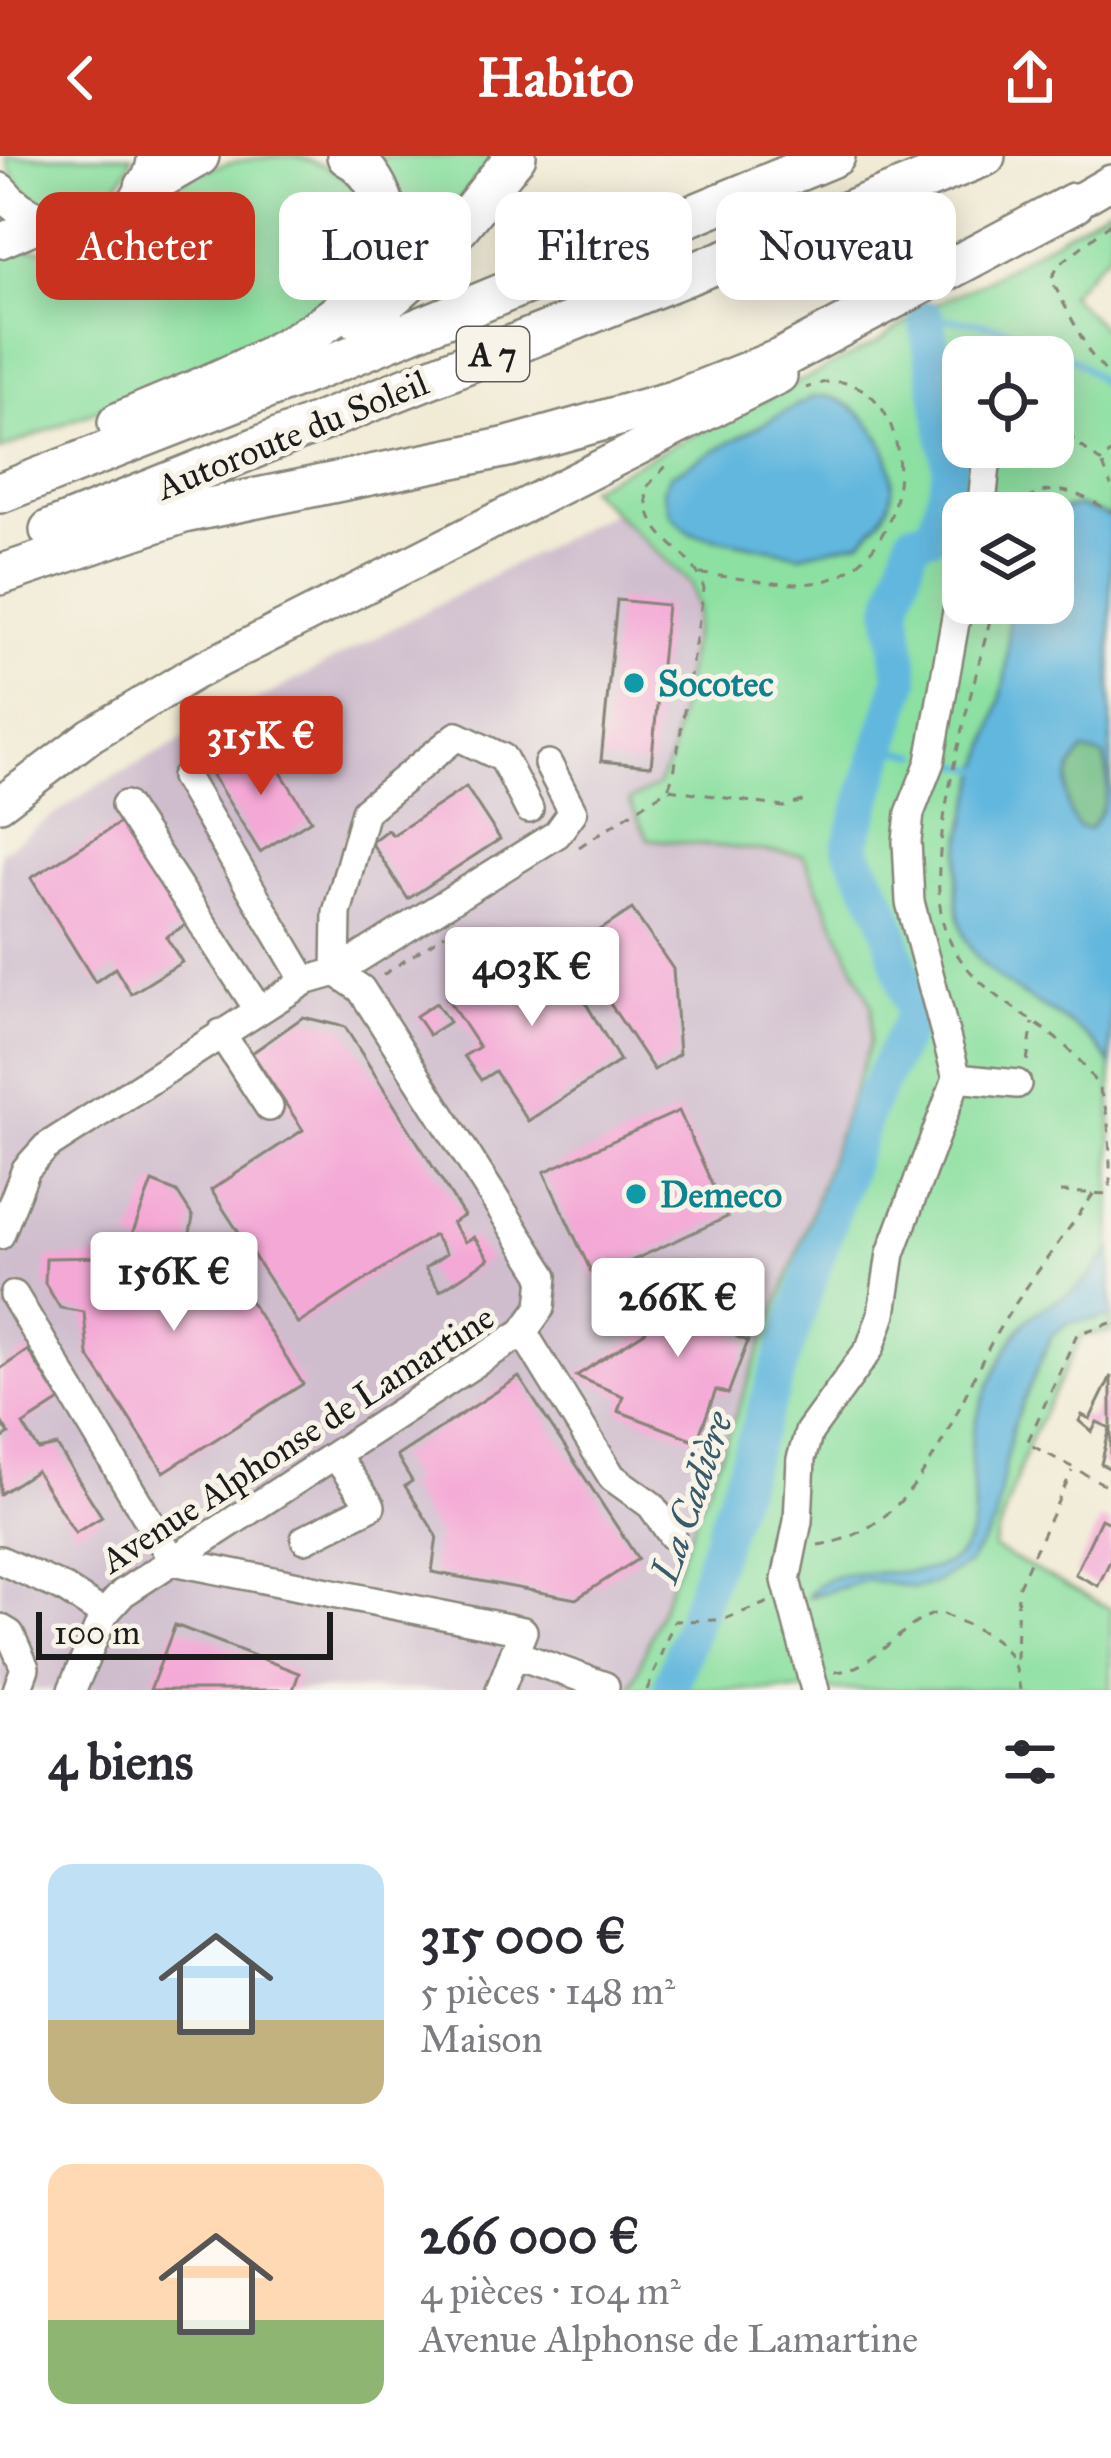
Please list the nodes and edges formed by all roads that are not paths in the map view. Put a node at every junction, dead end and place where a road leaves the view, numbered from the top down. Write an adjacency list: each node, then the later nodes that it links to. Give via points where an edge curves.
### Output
1 (199, 156): 6 (highway)
2 (347, 156): 16 (highway, via 372,178 389,223 387,252 368,292 300,339)
3 (516, 156): 16 (highway, via 445,248 377,310 259,369)
4 (835, 156): 18 (highway, Autoroute du Soleil / A 7)
5 (985, 156): 19 (highway, Autoroute du Soleil / A 7)
6 (150, 172)
7 (1111, 182): 9 (main road)
8 (0, 190): 10 (main road)
9 (1074, 203): 13 (highway)
10 (36, 221)
11 (36, 226): 12 (main road)
12 (0, 242)
13 (956, 271)
14 (903, 300): 20 (highway, via 676,400 508,447 184,513)
15 (907, 300): 24 (main road, via 786,373 194,673 91,735)
16 (77, 442): 17 (highway)
17 (0, 477)
18 (0, 494)
19 (0, 550)
20 (0, 575)
21 (955, 624): 31 (street, via 907,841 910,902)
22 (548, 764): 27 (street, via 573,812 557,833)
23 (185, 777): 28 (street)
24 (0, 804)
25 (124, 805): 29 (street)
26 (529, 809): 27 (street, via 502,758 457,736 365,811 338,913)
27 (336, 972): 28 (street); 36 (street, Avenue Alphonse de Lamartine, via 362,988 538,1261 541,1307)
28 (304, 981): 29 (street)
29 (258, 1010): 30 (street)
30 (221, 1033): 33 (street); 34 (street, via 34,1156)
31 (957, 1078): 32 (street); 45 (street, via 891,1253 869,1348 809,1432 787,1590)
32 (1017, 1084)
33 (269, 1107)
34 (0, 1235)
35 (14, 1295): 41 (street)
36 (523, 1332): 37 (street, Avenue Alphonse de Lamartine); 38 (street, via 612,1478 651,1504)
37 (334, 1455): 39 (street, via 371,1506); 41 (street, Avenue Alphonse de Lamartine)
38 (672, 1534)
39 (305, 1539)
40 (0, 1560): 42 (street, Avenue Alphonse de Lamartine)
41 (172, 1561): 42 (street, Avenue Alphonse de Lamartine); 44 (street, via 524,1631)
42 (104, 1614): 48 (street, Avenue Alphonse de Lamartine)
43 (0, 1628): 47 (street, via 25,1667)
44 (514, 1654): 46 (street); 49 (street)
45 (815, 1682)
46 (605, 1686)
47 (17, 1690)
48 (72, 1690)
49 (500, 1690)

